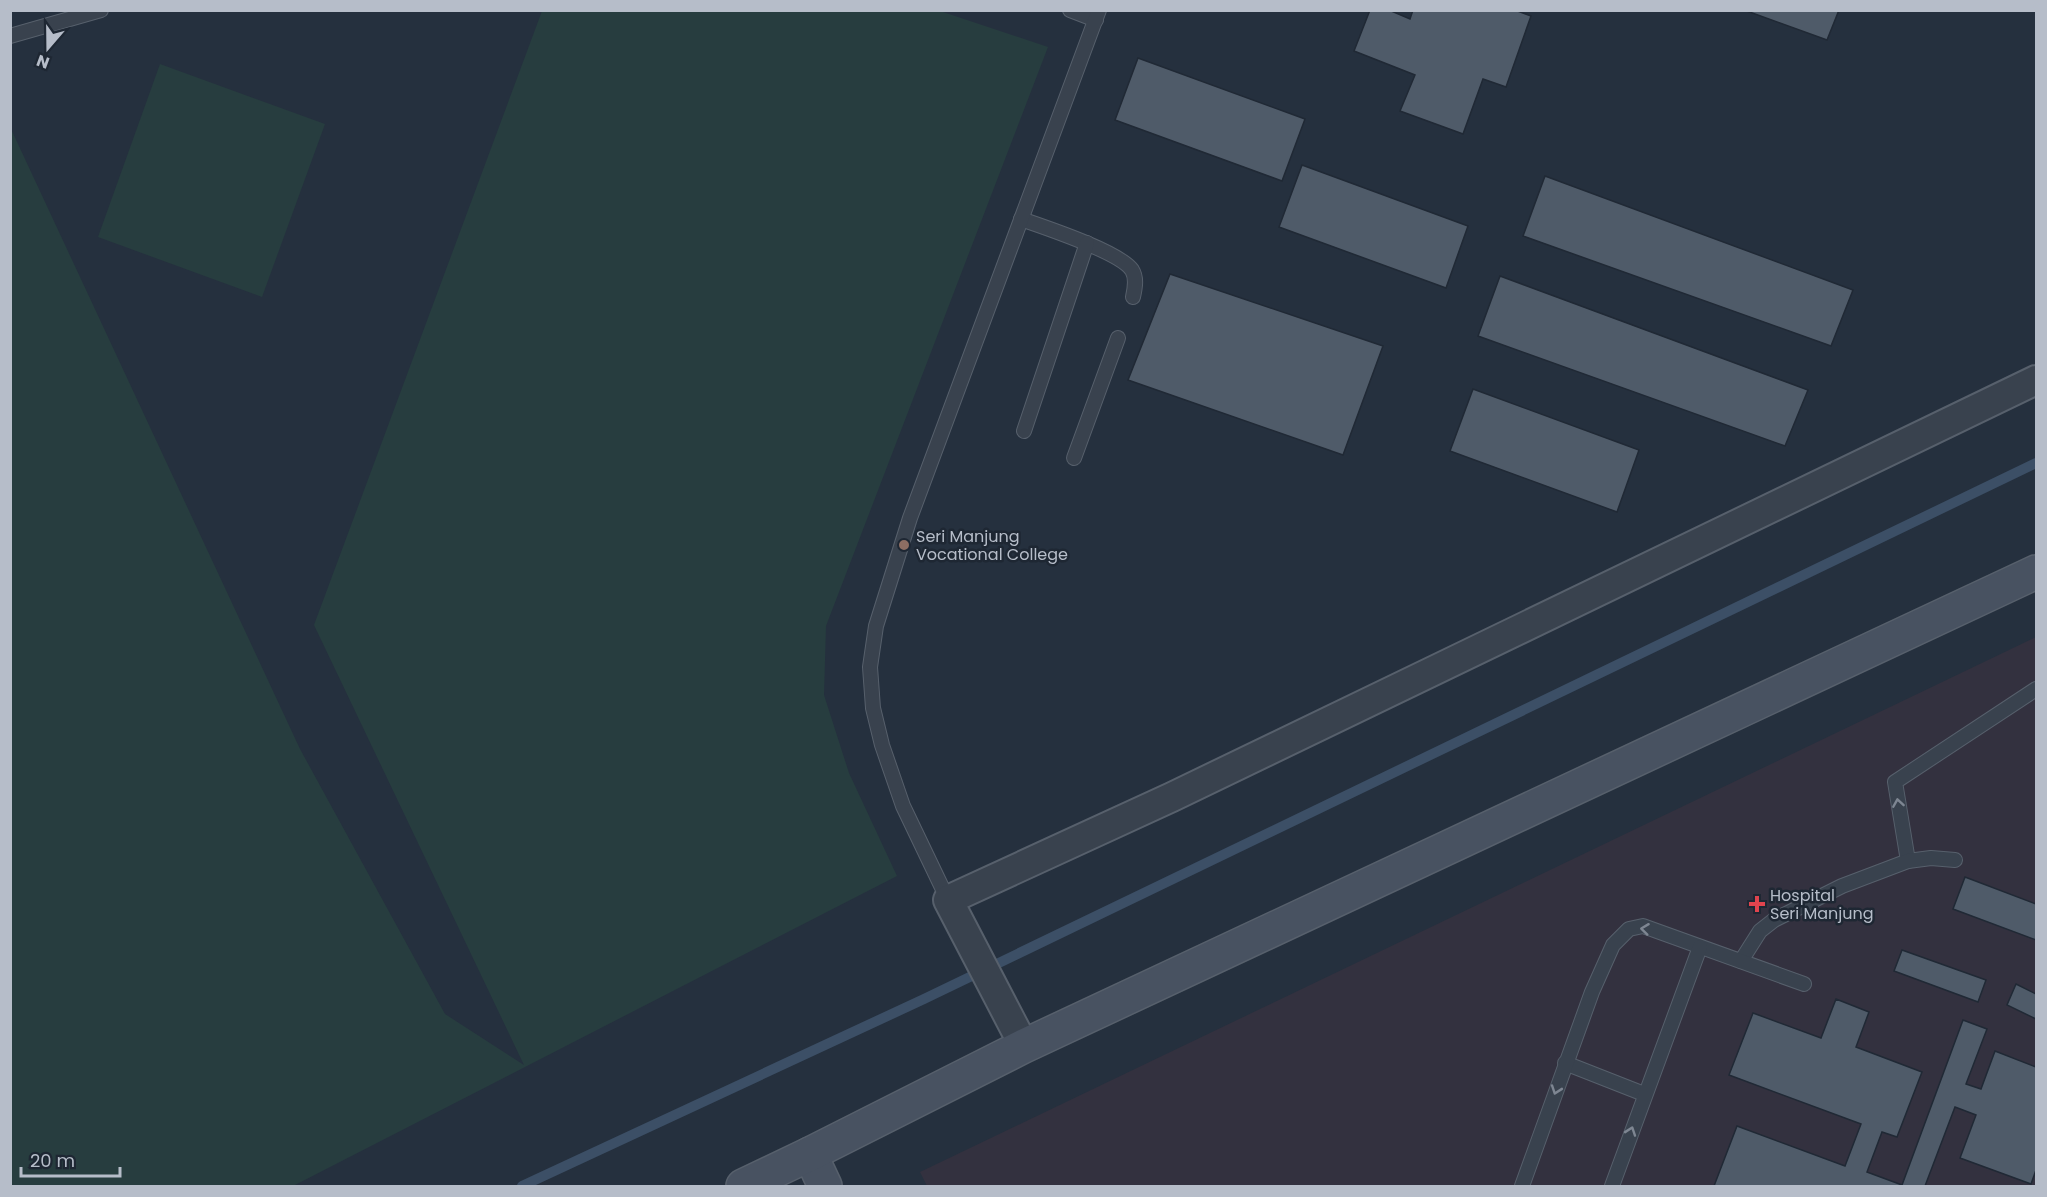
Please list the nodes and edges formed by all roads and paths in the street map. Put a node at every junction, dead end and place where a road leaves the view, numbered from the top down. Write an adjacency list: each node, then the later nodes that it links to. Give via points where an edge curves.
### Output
1 (101, 10): 4 (lane)
2 (1070, 10): 3 (lane)
3 (1097, 15): 5 (lane)
4 (10, 36)
5 (1022, 219): 6 (lane); 16 (lane, via 910,518 876,626 870,667 873,708 882,745 903,806)
6 (1087, 243): 7 (lane, via 1124,262 1133,271); 10 (lane)
7 (1133, 297)
8 (1119, 338): 11 (lane)
9 (2037, 380): 16 (street, via 1182,792)
10 (1024, 431)
11 (1074, 458)
12 (2037, 572): 20 (street)
13 (2037, 689): 15 (lane, one-way to 13, via 1895,782)
14 (1955, 860): 15 (lane)
15 (1908, 861): 18 (lane, via 1842,886 1774,920 1760,931)
16 (948, 900): 20 (street)
17 (1700, 947): 18 (lane); 21 (lane, one-way to 21, via 1643,926 1629,929 1613,945); 22 (lane)
18 (1741, 962): 19 (lane)
19 (1804, 984)
20 (1024, 1046): 23 (street)
21 (1565, 1063): 22 (lane); 26 (lane, one-way to 26)
22 (1644, 1094): 27 (lane, one-way to 22)
23 (810, 1154): 24 (street); 25 (street)
24 (742, 1186)
25 (825, 1186)
26 (1522, 1186)
27 (1612, 1186)

